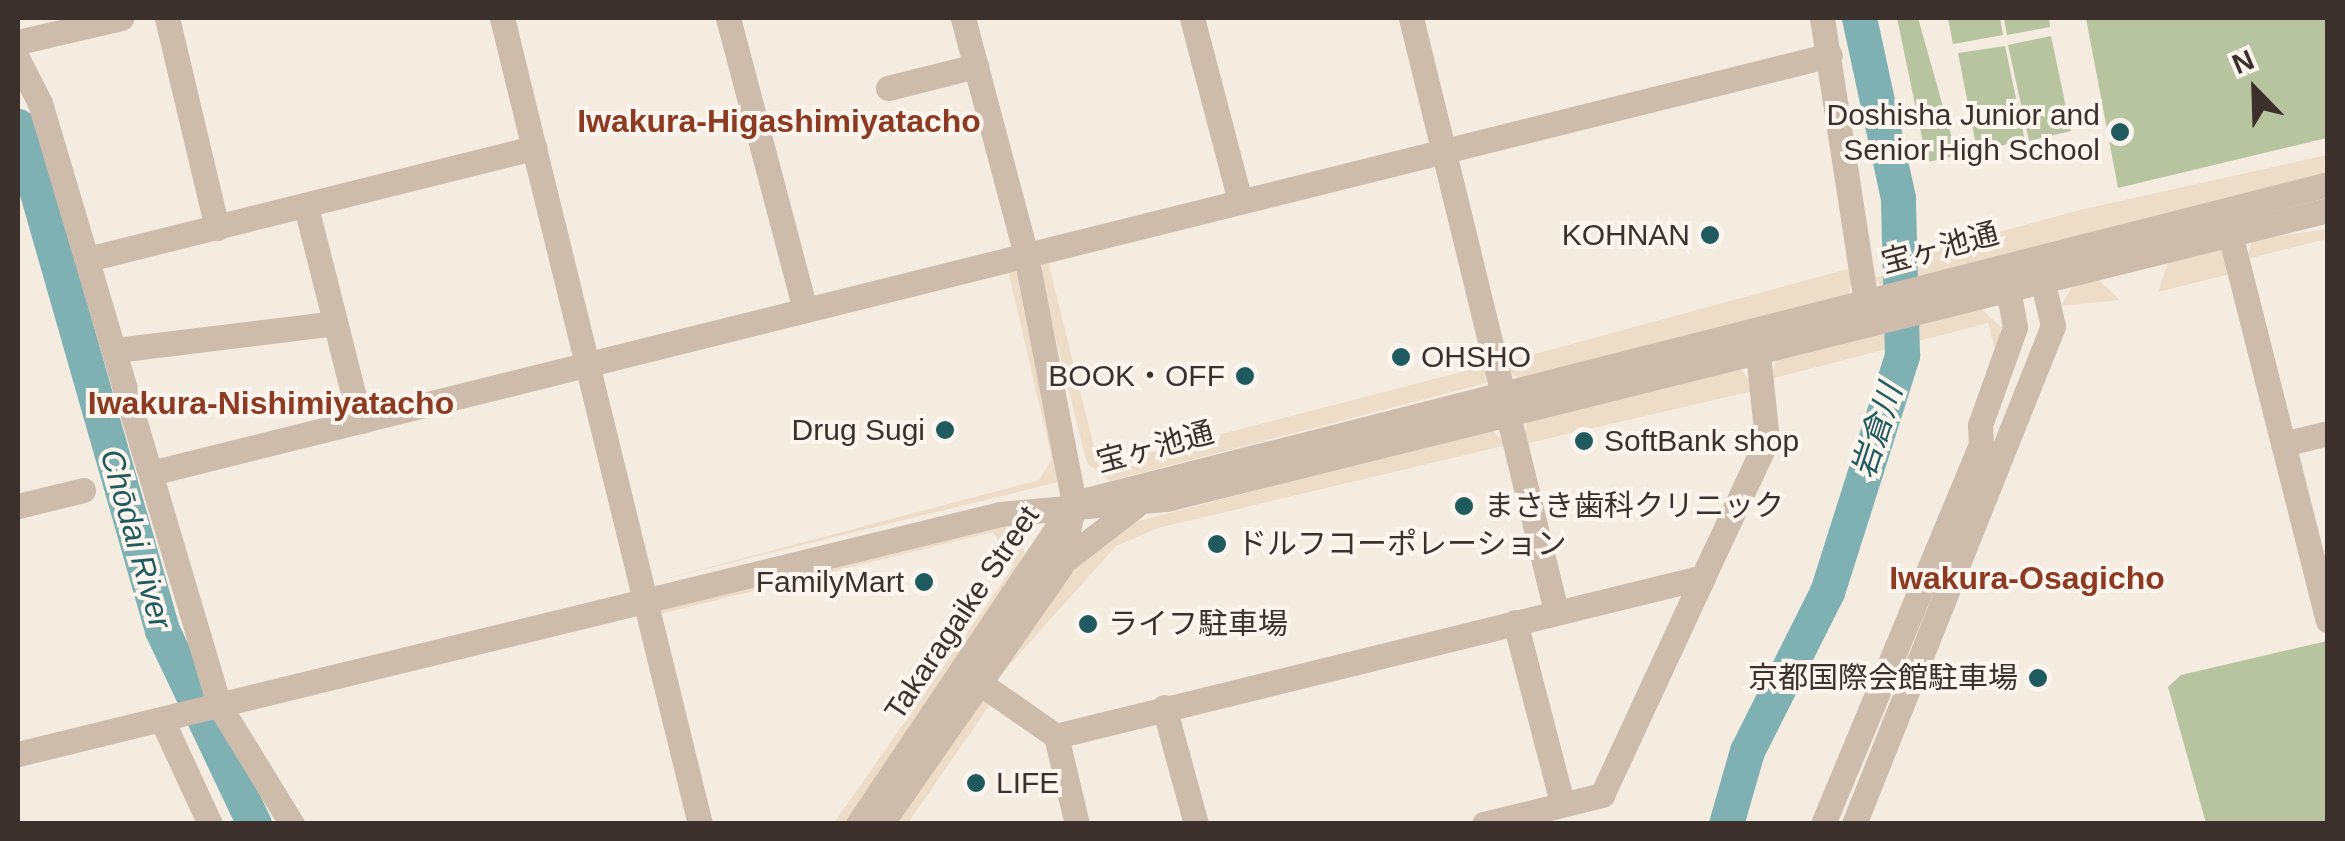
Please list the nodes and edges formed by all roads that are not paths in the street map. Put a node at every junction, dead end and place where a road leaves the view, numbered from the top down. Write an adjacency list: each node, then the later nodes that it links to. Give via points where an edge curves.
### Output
1 (121, 18): 9 (street)
2 (167, 18): 21 (street)
3 (502, 18): 14 (street)
4 (728, 18): 28 (street)
5 (963, 18): 12 (street)
6 (1192, 18): 17 (street)
7 (1411, 18): 15 (street)
8 (1822, 18): 10 (street)
9 (18, 42)
10 (1830, 54): 15 (street); 27 (street)
11 (18, 60): 24 (street)
12 (976, 66): 13 (street); 23 (street)
13 (888, 88)
14 (534, 148): 18 (street); 32 (street)
15 (1443, 151): 17 (street); 33 (street)
16 (2328, 184): 19 (street, 宝ヶ池通)
17 (1240, 202): 23 (street)
18 (306, 207): 21 (street); 29 (street)
19 (2224, 208): 22 (street); 25 (street, 宝ヶ池通)
20 (2328, 210): 22 (street, 宝ヶ池通)
21 (217, 228): 24 (street)
22 (2230, 234): 25 (street, 宝ヶ池通); 36 (street)
23 (1026, 255): 28 (street); 39 (street)
24 (88, 259): 31 (street)
25 (2039, 268): 26 (street, 宝ヶ池通); 65 (street, via 2053,326)
26 (2006, 277): 27 (street, 宝ヶ池通); 64 (street, via 2016,328 1980,425 1981,445)
27 (1872, 307): 30 (street, 宝ヶ池通)
28 (804, 310): 32 (street)
29 (334, 323): 31 (street); 34 (street)
30 (1756, 338): 33 (street, 宝ヶ池通); 44 (street, via 1767,440)
31 (116, 350): 37 (street)
32 (586, 364): 34 (street); 45 (street)
33 (1504, 401): 39 (street, 宝ヶ池通); 41 (street, 宝ヶ池通); 46 (street)
34 (360, 421): 37 (street)
35 (2328, 433): 36 (street)
36 (2283, 444): 47 (street)
37 (151, 473): 50 (street)
38 (83, 490): 40 (street)
39 (1074, 503): 41 (street, 宝ヶ池通); 42 (street); 43 (street, Takaragaike Street)
40 (18, 506)
41 (1136, 506): 43 (street)
42 (1000, 514): 43 (street, via 1029,528); 45 (street)
43 (1049, 564): 49 (street, Takaragaike Street)
44 (1703, 577): 46 (street); 55 (street, via 1602,795)
45 (643, 599): 50 (street); 56 (street)
46 (1556, 611): 48 (street)
47 (2328, 620)
48 (1515, 622): 51 (street); 55 (street)
49 (972, 678): 53 (street); 59 (street, Takaragaike Street); 60 (street, Takaragaike Street)
50 (212, 707): 52 (street); 58 (street)
51 (1164, 707): 53 (street); 62 (street)
52 (169, 718): 54 (street); 57 (street)
53 (1056, 736): 61 (street)
54 (18, 754)
55 (1562, 803): 63 (street)
56 (695, 823)
57 (210, 824)
58 (292, 824)
59 (858, 824)
60 (882, 824)
61 (1077, 824)
62 (1196, 824)
63 (1484, 824)
64 (1823, 824)
65 (1854, 824)

